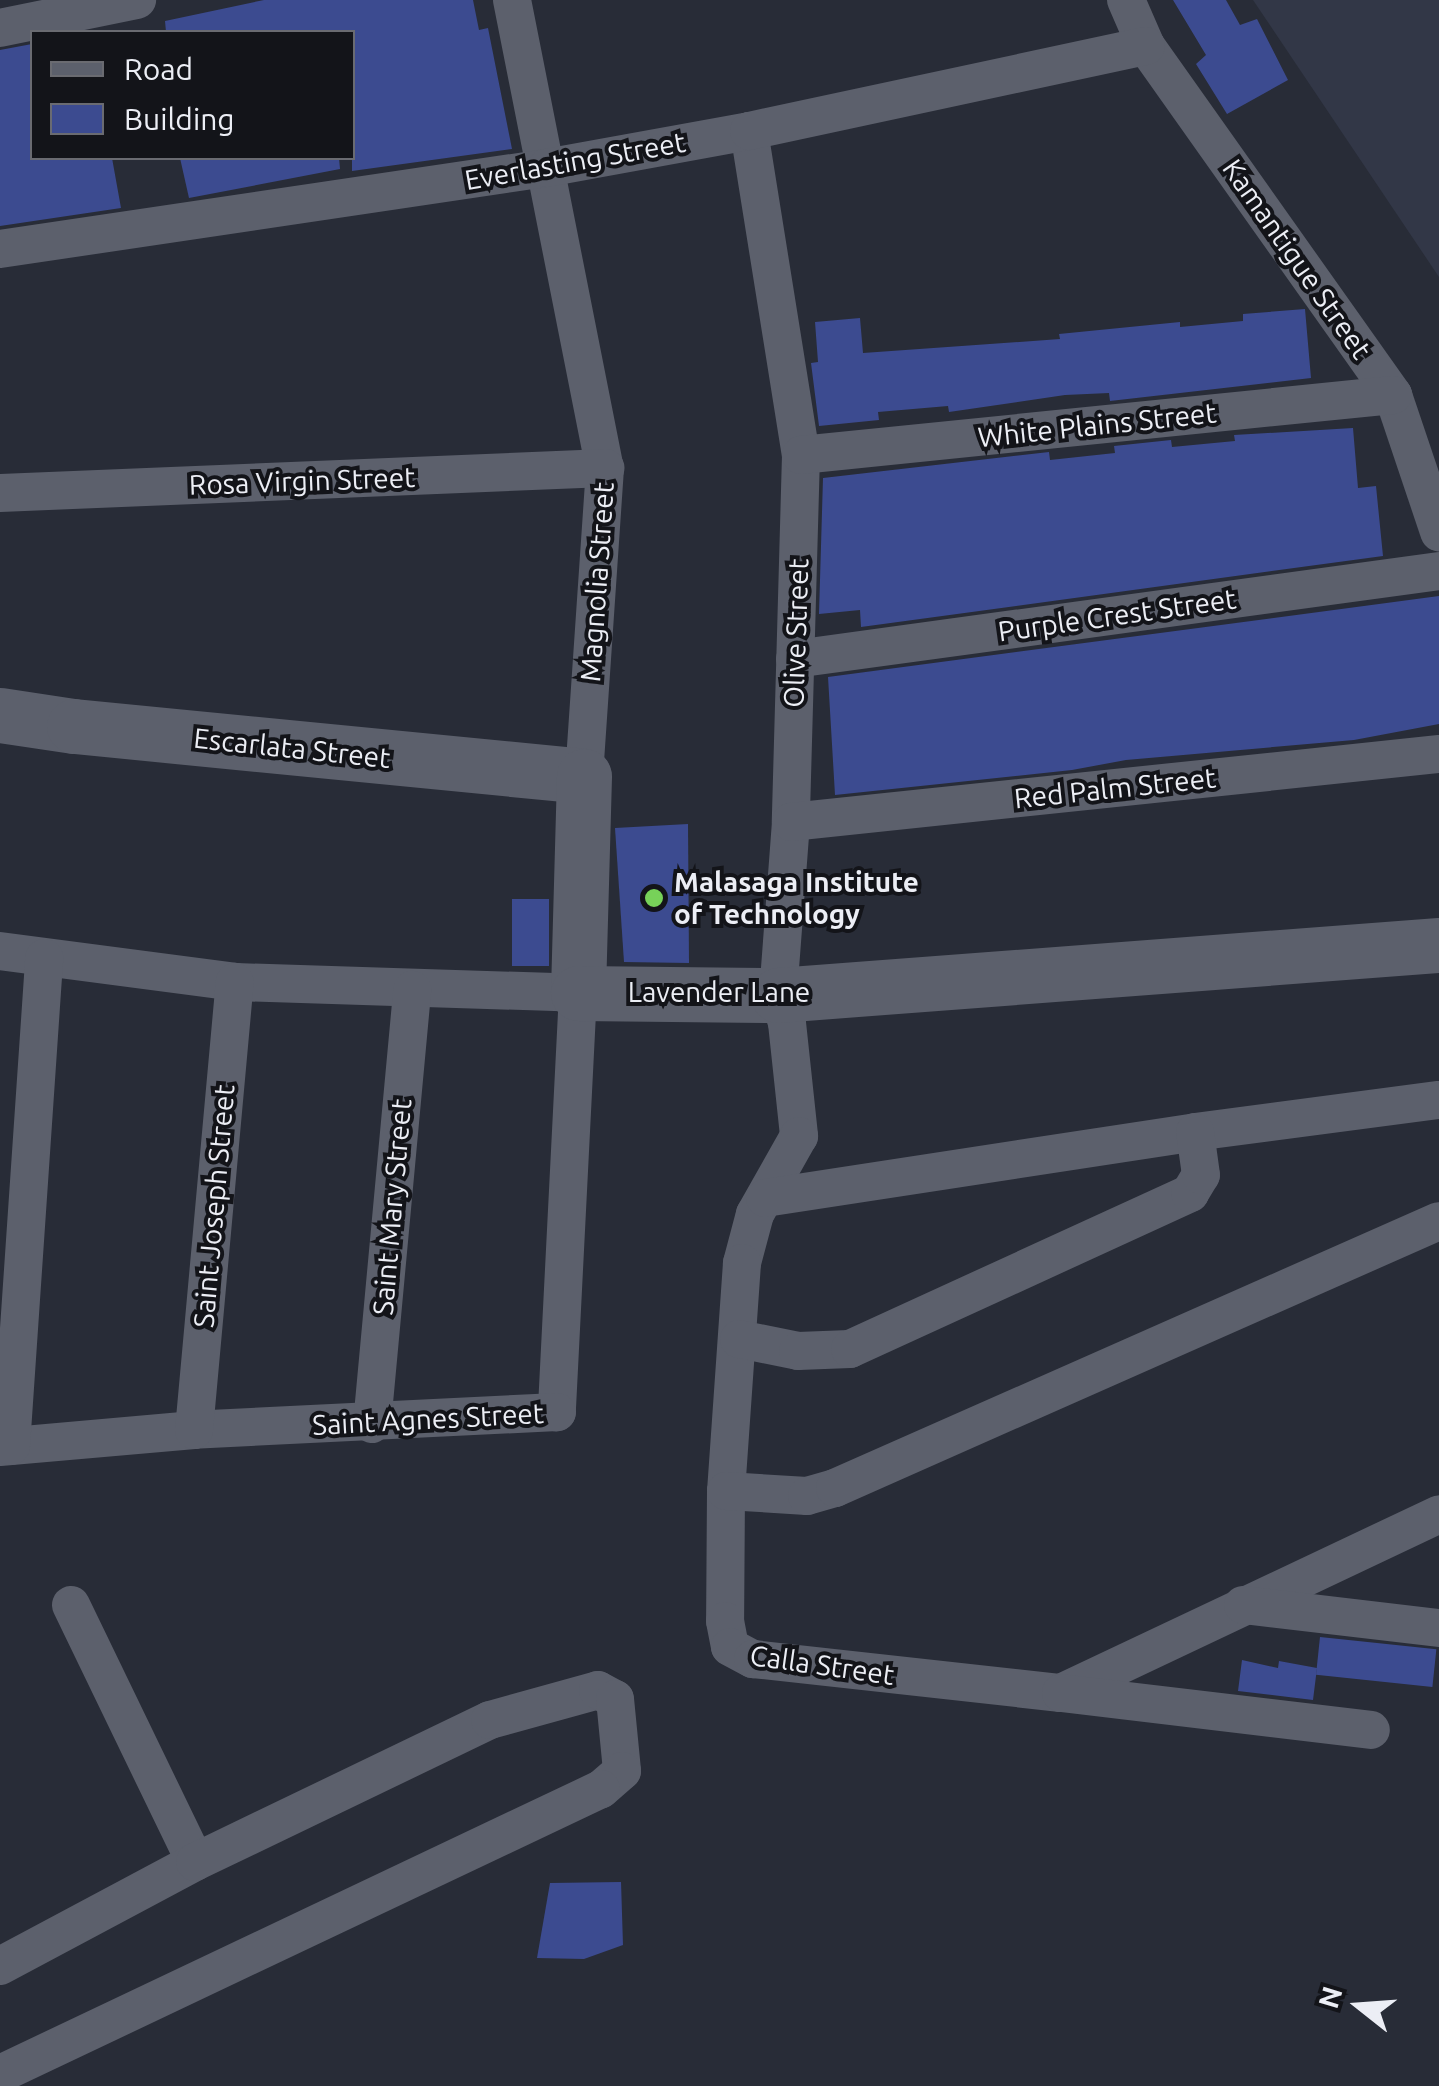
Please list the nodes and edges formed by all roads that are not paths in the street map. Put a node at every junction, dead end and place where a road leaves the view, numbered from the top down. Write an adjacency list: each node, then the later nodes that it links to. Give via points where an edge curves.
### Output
1 (137, 0): 4 (street)
2 (512, 0): 7 (street, Magnolia Street)
3 (1126, 0): 5 (street, Kamantigue Street)
4 (0, 28)
5 (1146, 46): 6 (street, Everlasting Street); 9 (street, Kamantigue Street)
6 (749, 131): 7 (street, Everlasting Street); 10 (street, Olive Street)
7 (546, 168): 8 (street, Everlasting Street); 11 (street, Magnolia Street)
8 (0, 249)
9 (1393, 394): 10 (street, White Plains Street); 13 (street, Kamantigue Street)
10 (801, 455): 15 (street, Olive Street)
11 (604, 468): 12 (street, Rosa Virgin Street); 18 (street, Magnolia Street)
12 (0, 493)
13 (1439, 532)
14 (1439, 571): 15 (street, Purple Crest Street)
15 (795, 658): 19 (street, Olive Street)
16 (0, 715): 18 (street, Escarlata Street)
17 (1439, 754): 19 (street, Red Palm Street)
18 (584, 776): 25 (street, Magnolia Street)
19 (791, 822): 26 (street, Olive Street)
20 (1439, 945): 26 (street, Lavender Lane)
21 (0, 951): 22 (street, Lavender Lane)
22 (44, 958): 23 (street, Lavender Lane); 35 (street)
23 (235, 982): 24 (street, Lavender Lane); 34 (street, Saint Joseph Street)
24 (412, 990): 25 (street, Lavender Lane); 33 (street, Saint Mary Street)
25 (578, 992): 26 (street, Lavender Lane); 33 (street, Saint Agnes Street, via 557,1412)
26 (778, 996): 29 (street, Olive Street)
27 (1439, 1100): 28 (street)
28 (1195, 1132): 30 (street); 32 (street, via 1201,1175 1190,1192 868,1341 822,1352)
29 (799, 1136): 30 (street, Calla Street)
30 (765, 1198): 32 (street, Calla Street, via 747,1236)
31 (1439, 1221): 36 (street, via 835,1488 807,1496)
32 (739, 1339): 36 (street, Calla Street)
33 (372, 1424): 34 (street, Saint Agnes Street)
34 (194, 1430): 35 (street, Saint Agnes Street)
35 (6, 1446)
36 (726, 1490): 41 (street, Calla Street, via 725,1621 738,1654)
37 (1439, 1514): 38 (street)
38 (1241, 1604): 40 (street); 41 (street)
39 (71, 1605): 43 (street)
40 (1439, 1628)
41 (1062, 1693): 42 (street)
42 (1372, 1730)
43 (195, 1862): 44 (street); 45 (street, via 490,1720 598,1690 615,1699 622,1771 601,1789)
44 (0, 1966)
45 (0, 2074)

